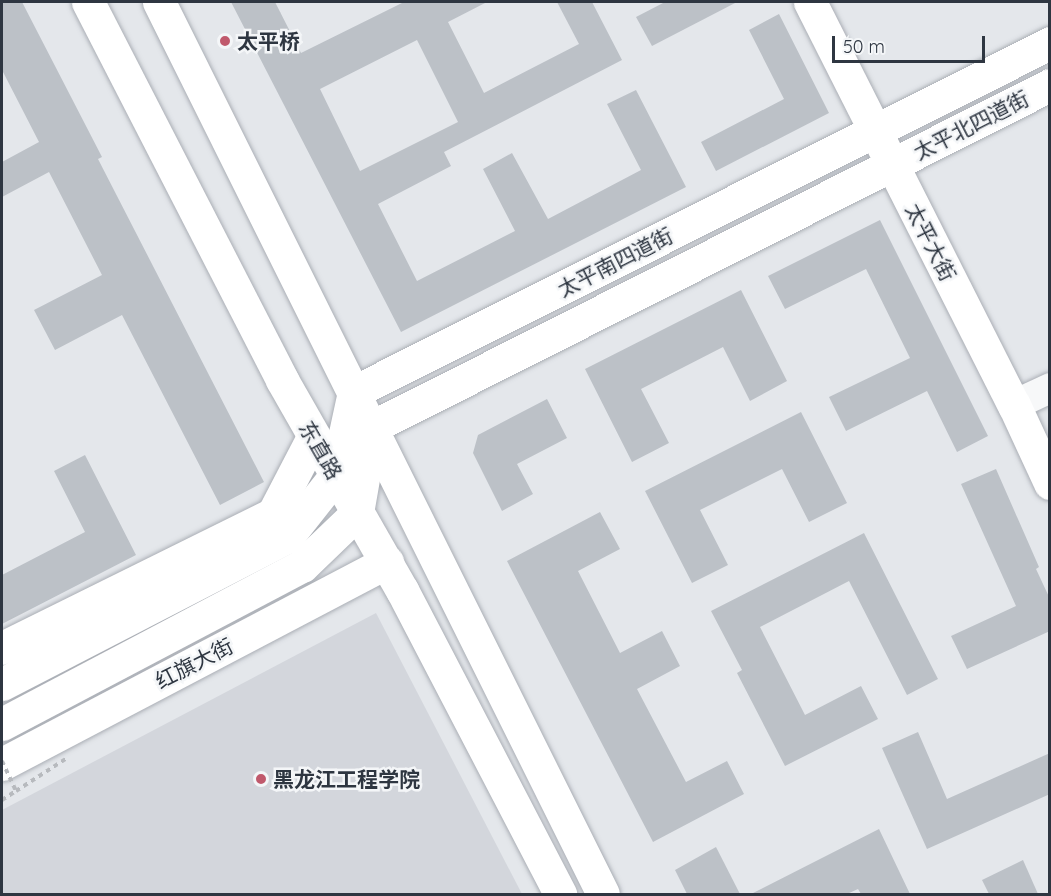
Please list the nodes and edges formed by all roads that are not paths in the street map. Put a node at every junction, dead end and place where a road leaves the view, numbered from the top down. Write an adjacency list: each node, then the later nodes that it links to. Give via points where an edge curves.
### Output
1 (88, 2): 12 (main road, 东直路)
2 (159, 2): 9 (main road)
3 (810, 2): 6 (main road, 太平大街)
4 (1050, 43): 6 (main road, 太平北四道街)
5 (1050, 85): 7 (main road, 太平北四道街)
6 (875, 131): 7 (main road, 太平大街); 9 (main road, 太平南四道街)
7 (892, 166): 10 (main road, 太平大街); 11 (main road, 太平南四道街)
8 (1050, 388): 10 (street)
9 (354, 392): 11 (main road); 13 (main road)
10 (1014, 405): 14 (main road, 太平大街)
11 (372, 427): 15 (main road); 22 (main road)
12 (313, 437): 13 (main road, 东直路); 17 (main road, via 273,514)
13 (336, 475): 15 (main road, 东直路); 18 (main road, via 287,537)
14 (1050, 483)
15 (357, 513): 16 (main road, 东直路); 19 (main road, 红旗大街, via 302,566)
16 (387, 562): 20 (main road, 红旗大街); 21 (main road, 东直路)
17 (2, 648)
18 (2, 684)
19 (2, 724)
20 (6, 772)
21 (560, 894)
22 (603, 894)

